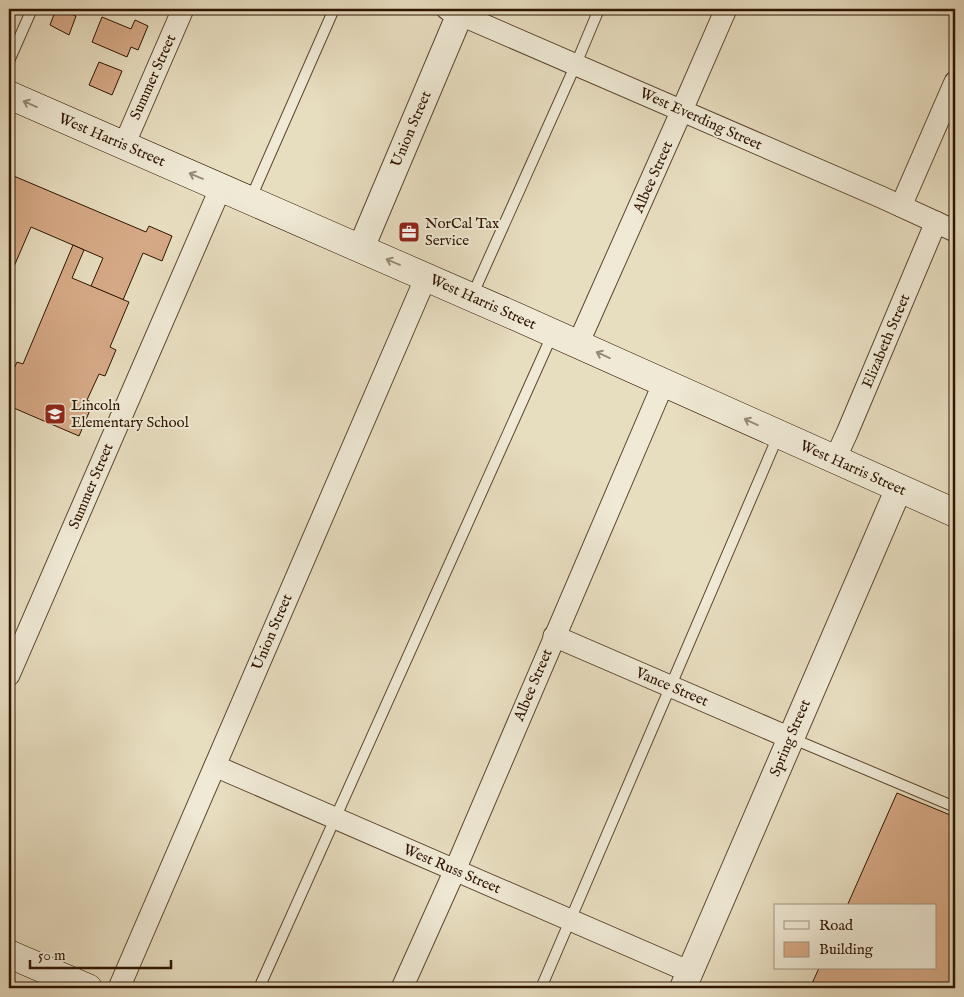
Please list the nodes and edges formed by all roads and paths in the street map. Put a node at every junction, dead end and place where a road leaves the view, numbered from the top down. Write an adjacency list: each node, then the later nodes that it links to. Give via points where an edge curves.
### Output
1 (32, 9): 7 (lane)
2 (183, 9): 12 (street, Summer Street)
3 (334, 9): 14 (lane)
4 (599, 9): 8 (lane)
5 (726, 9): 11 (street, Albee Street)
6 (456, 11): 8 (street, West Everding Street); 17 (street, Union Street)
7 (9, 61)
8 (576, 64): 11 (street, West Everding Street); 19 (lane)
9 (955, 82): 15 (street)
10 (9, 95): 12 (main road, West Harris Street, one-way to 10)
11 (682, 110): 15 (street, West Everding Street); 21 (street, Albee Street)
12 (124, 145): 13 (main road, West Harris Street, one-way to 12)
13 (221, 187): 14 (main road, West Harris Street); 28 (street, Summer Street)
14 (250, 200): 17 (main road, West Harris Street)
15 (901, 206): 16 (street, West Everding Street)
16 (946, 227): 24 (street, Elizabeth Street)
17 (361, 248): 18 (main road, West Harris Street, one-way to 17)
18 (426, 277): 19 (main road, West Harris Street); 31 (street, Union Street)
19 (472, 297): 20 (main road, West Harris Street)
20 (553, 332): 21 (main road, West Harris Street); 33 (lane)
21 (578, 344): 22 (main road, West Harris Street, one-way to 21)
22 (664, 382): 23 (main road, West Harris Street, one-way to 22); 27 (street, Albee Street)
23 (778, 435): 24 (main road, West Harris Street); 29 (lane)
24 (835, 459): 25 (main road, West Harris Street)
25 (899, 488): 26 (main road, West Harris Street); 30 (street, Spring Street)
26 (955, 513)
27 (554, 636): 29 (street, Vance Street); 34 (street, Albee Street)
28 (9, 675)
29 (671, 687): 30 (street, Vance Street); 35 (lane)
30 (790, 738): 32 (lane); 37 (street, Spring Street)
31 (215, 766): 33 (street, West Russ Street); 39 (street, Union Street)
32 (955, 807)
33 (336, 819): 34 (street, West Russ Street); 40 (lane)
34 (454, 870): 35 (street, West Russ Street); 41 (street, Albee Street)
35 (571, 921): 37 (street, West Russ Street); 42 (lane)
36 (9, 954): 38 (main road)
37 (686, 980)
38 (88, 988)
39 (118, 988)
40 (259, 988)
41 (402, 988)
42 (541, 988)

